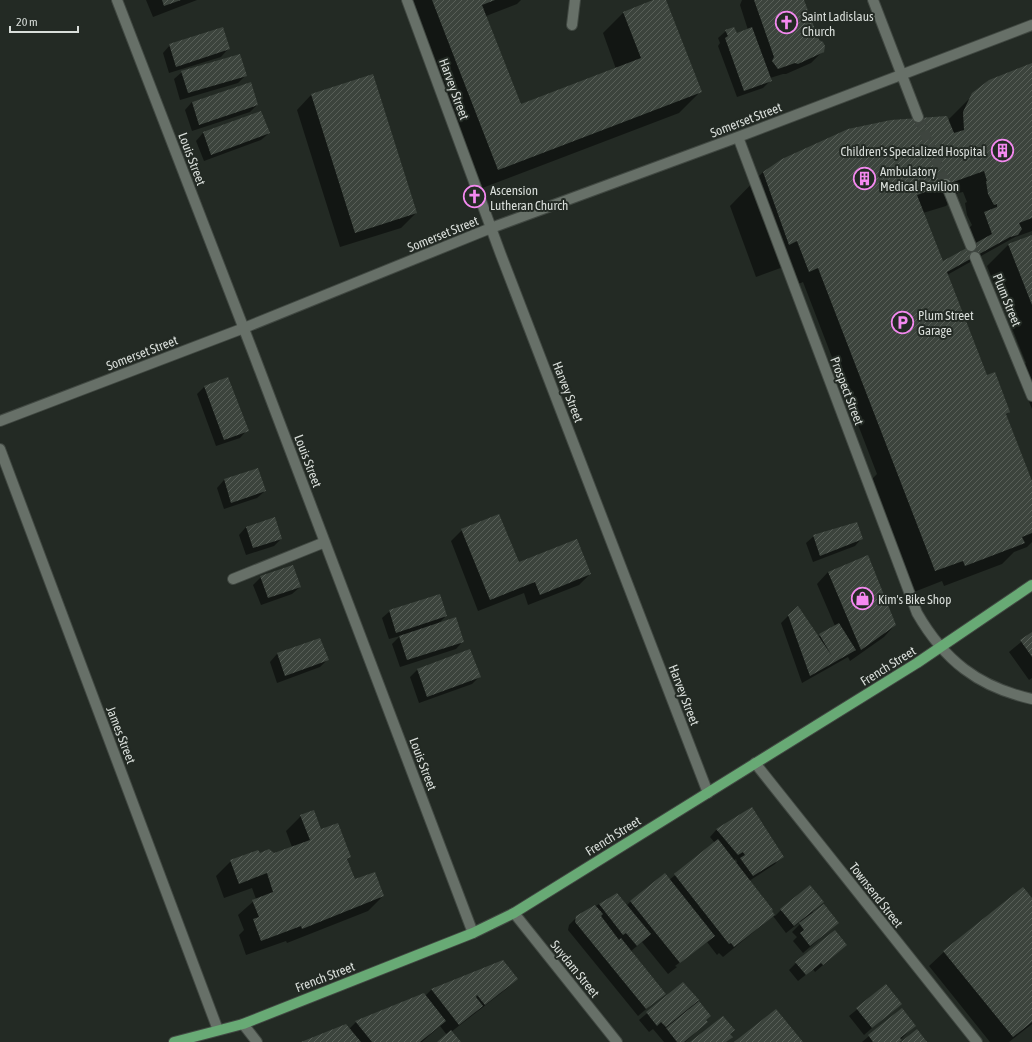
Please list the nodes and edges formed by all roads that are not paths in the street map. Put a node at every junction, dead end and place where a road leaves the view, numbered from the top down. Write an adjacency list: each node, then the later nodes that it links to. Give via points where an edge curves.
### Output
1 (117, 0): 14 (street, Louis Street)
2 (408, 0): 11 (street, Harvey Street)
3 (575, 0): 5 (street)
4 (873, 0): 7 (street)
5 (572, 25)
6 (1032, 25): 7 (street, Somerset Street)
7 (901, 74): 8 (street); 9 (street, Somerset Street)
8 (918, 117)
9 (738, 137): 11 (street, Somerset Street); 21 (street, Prospect Street, via 917,613 928,633)
10 (946, 184): 12 (street)
11 (491, 228): 14 (street, Somerset Street); 24 (street, Harvey Street)
12 (971, 246)
13 (975, 257): 15 (street, Plum Street)
14 (244, 328): 16 (street, Somerset Street); 18 (street, Louis Street)
15 (1032, 396)
16 (0, 421)
17 (0, 450): 28 (street, James Street)
18 (325, 542): 19 (street); 26 (street, Louis Street)
19 (234, 579)
20 (1032, 585): 21 (main road, French Street)
21 (941, 648): 22 (street, Prospect Street, via 955,664 976,678); 23 (main road, French Street)
22 (1032, 699)
23 (756, 763): 24 (main road, French Street); 32 (street, Townsend Street)
24 (708, 792): 25 (main road, French Street)
25 (514, 913): 26 (main road, French Street); 31 (street, Suydam Street)
26 (474, 933): 27 (main road, French Street)
27 (243, 1024): 28 (main road, French Street); 30 (street)
28 (218, 1030): 29 (main road, French Street)
29 (174, 1042)
30 (258, 1042)
31 (617, 1042)
32 (977, 1042)

